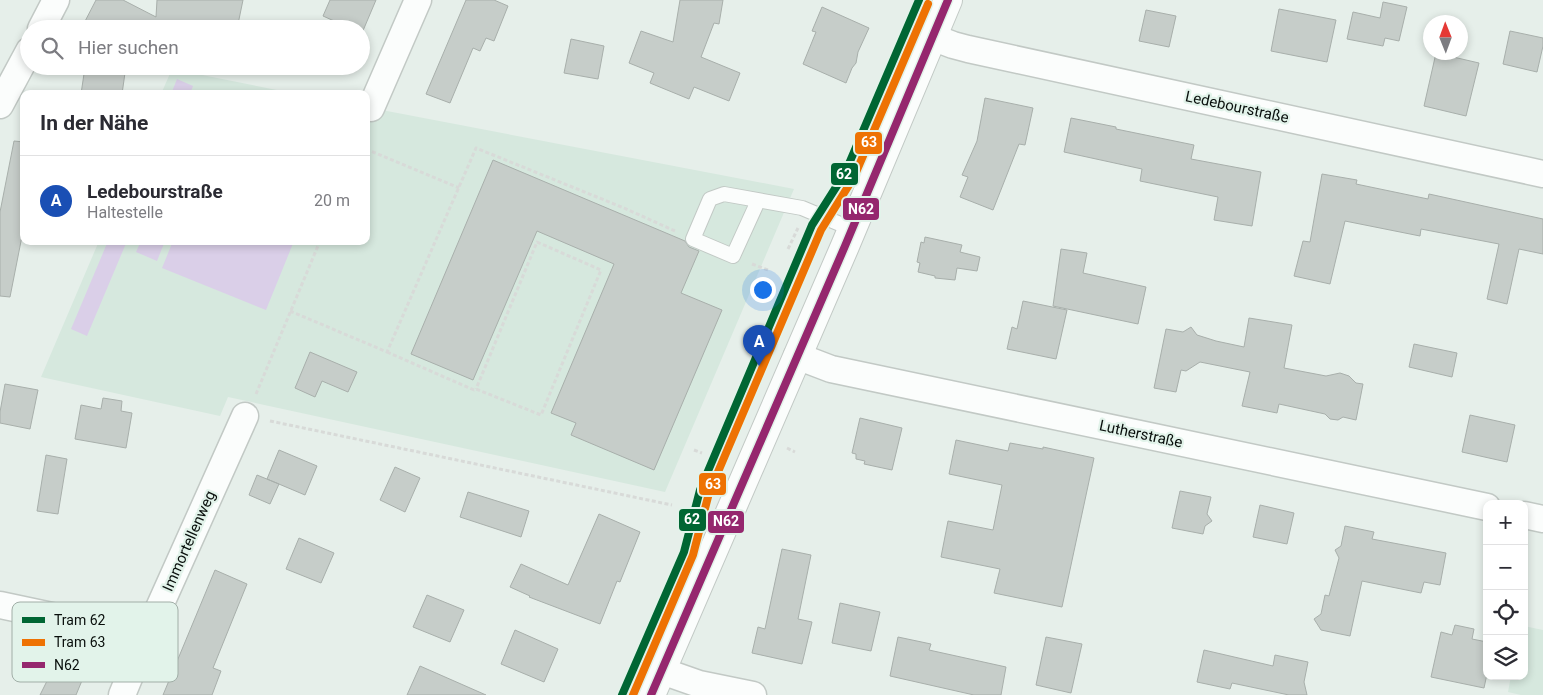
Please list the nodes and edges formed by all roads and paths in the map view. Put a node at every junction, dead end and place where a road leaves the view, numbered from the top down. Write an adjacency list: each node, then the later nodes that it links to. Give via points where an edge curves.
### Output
1 (56, 0): 4 (street)
2 (418, 0): 8 (street)
3 (948, 0): 5 (main road)
4 (46, 20)
5 (932, 37): 10 (street, Ledebourstraße, via 953,46); 14 (main road)
6 (20, 68): 7 (street)
7 (0, 105)
8 (371, 108)
9 (370, 151): 11 (path)
10 (1543, 174)
11 (459, 188): 15 (path, via 476,148); 19 (path)
12 (758, 201): 14 (lane, via 802,208); 15 (lane, via 724,194 710,199); 15 (lane, via 733,256)
13 (799, 227): 17 (path)
14 (852, 229): 20 (main road)
15 (693, 239)
16 (318, 245): 18 (path)
17 (788, 249)
18 (290, 311): 19 (path); 22 (path)
19 (387, 352): 21 (path)
20 (797, 356): 26 (street, Lutherstraße, via 831,369); 31 (main road)
21 (476, 389): 21 (path, via 541,416 601,270 537,242)
22 (249, 409): 25 (path); 29 (street, Immortellenweg)
23 (694, 450): 24 (path)
24 (702, 453)
25 (672, 505)
26 (1483, 506)
27 (1528, 516): 28 (street)
28 (1543, 519)
29 (162, 602)
30 (127, 682): 32 (street, Immortellenweg)
31 (656, 683): 33 (street, via 699,684)
32 (122, 695)
33 (753, 695)

